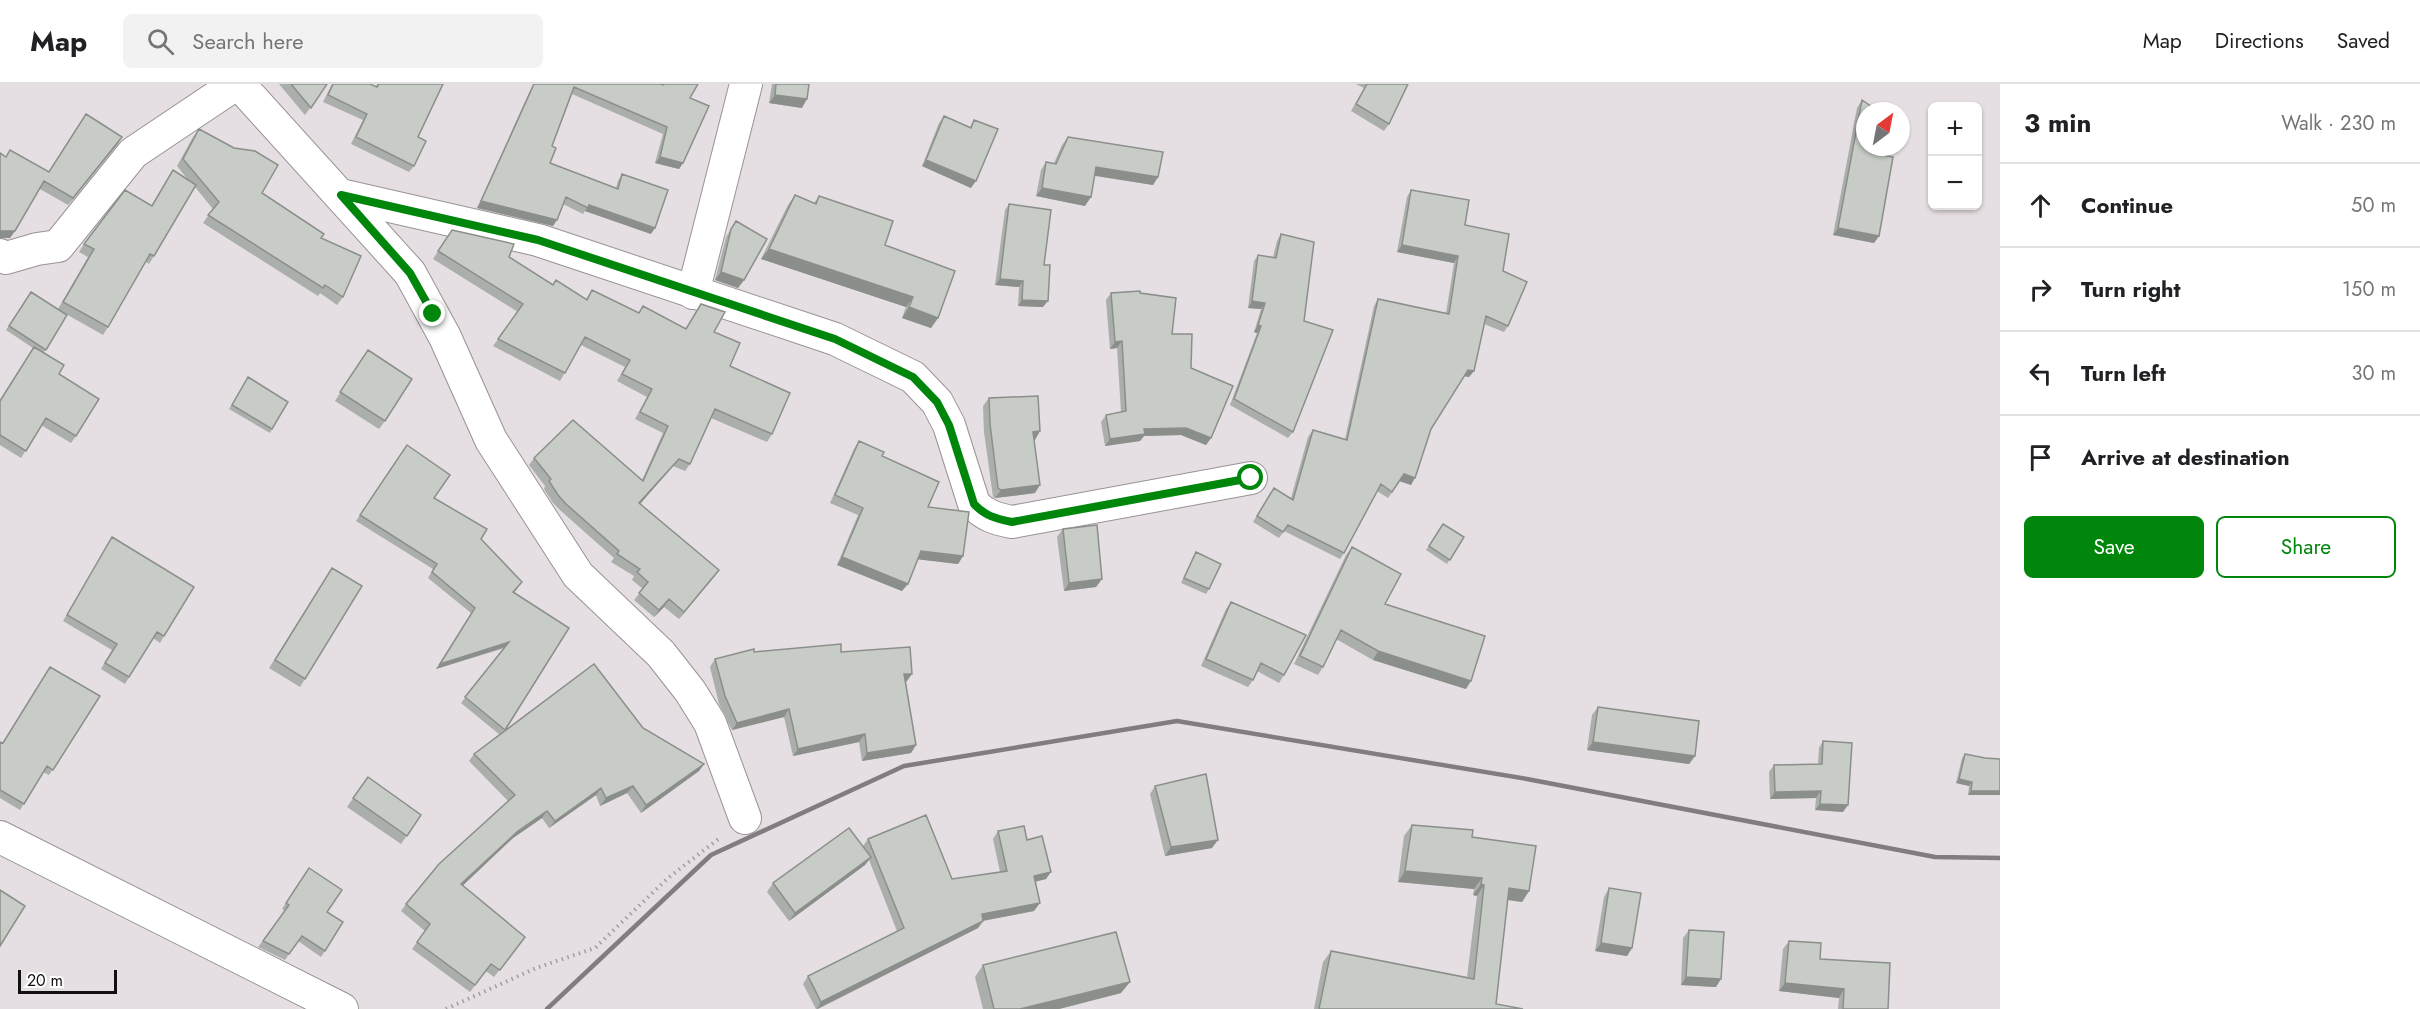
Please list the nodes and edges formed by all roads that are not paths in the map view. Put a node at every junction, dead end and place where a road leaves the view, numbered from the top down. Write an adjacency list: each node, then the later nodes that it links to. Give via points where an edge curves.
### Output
1 (237, 84): 3 (street); 4 (street, via 133,153 58,246 6,258)
2 (746, 84): 5 (street)
3 (341, 195): 5 (street, via 538,240); 7 (street, via 410,273 445,338 491,440 578,575 661,654 690,692 710,723)
4 (0, 255)
5 (693, 293): 6 (street, via 835,339 913,377 937,402 949,425 974,504 994,518 1012,522)
6 (1251, 478)
7 (745, 818)
8 (0, 837): 9 (street)
9 (342, 1009)

